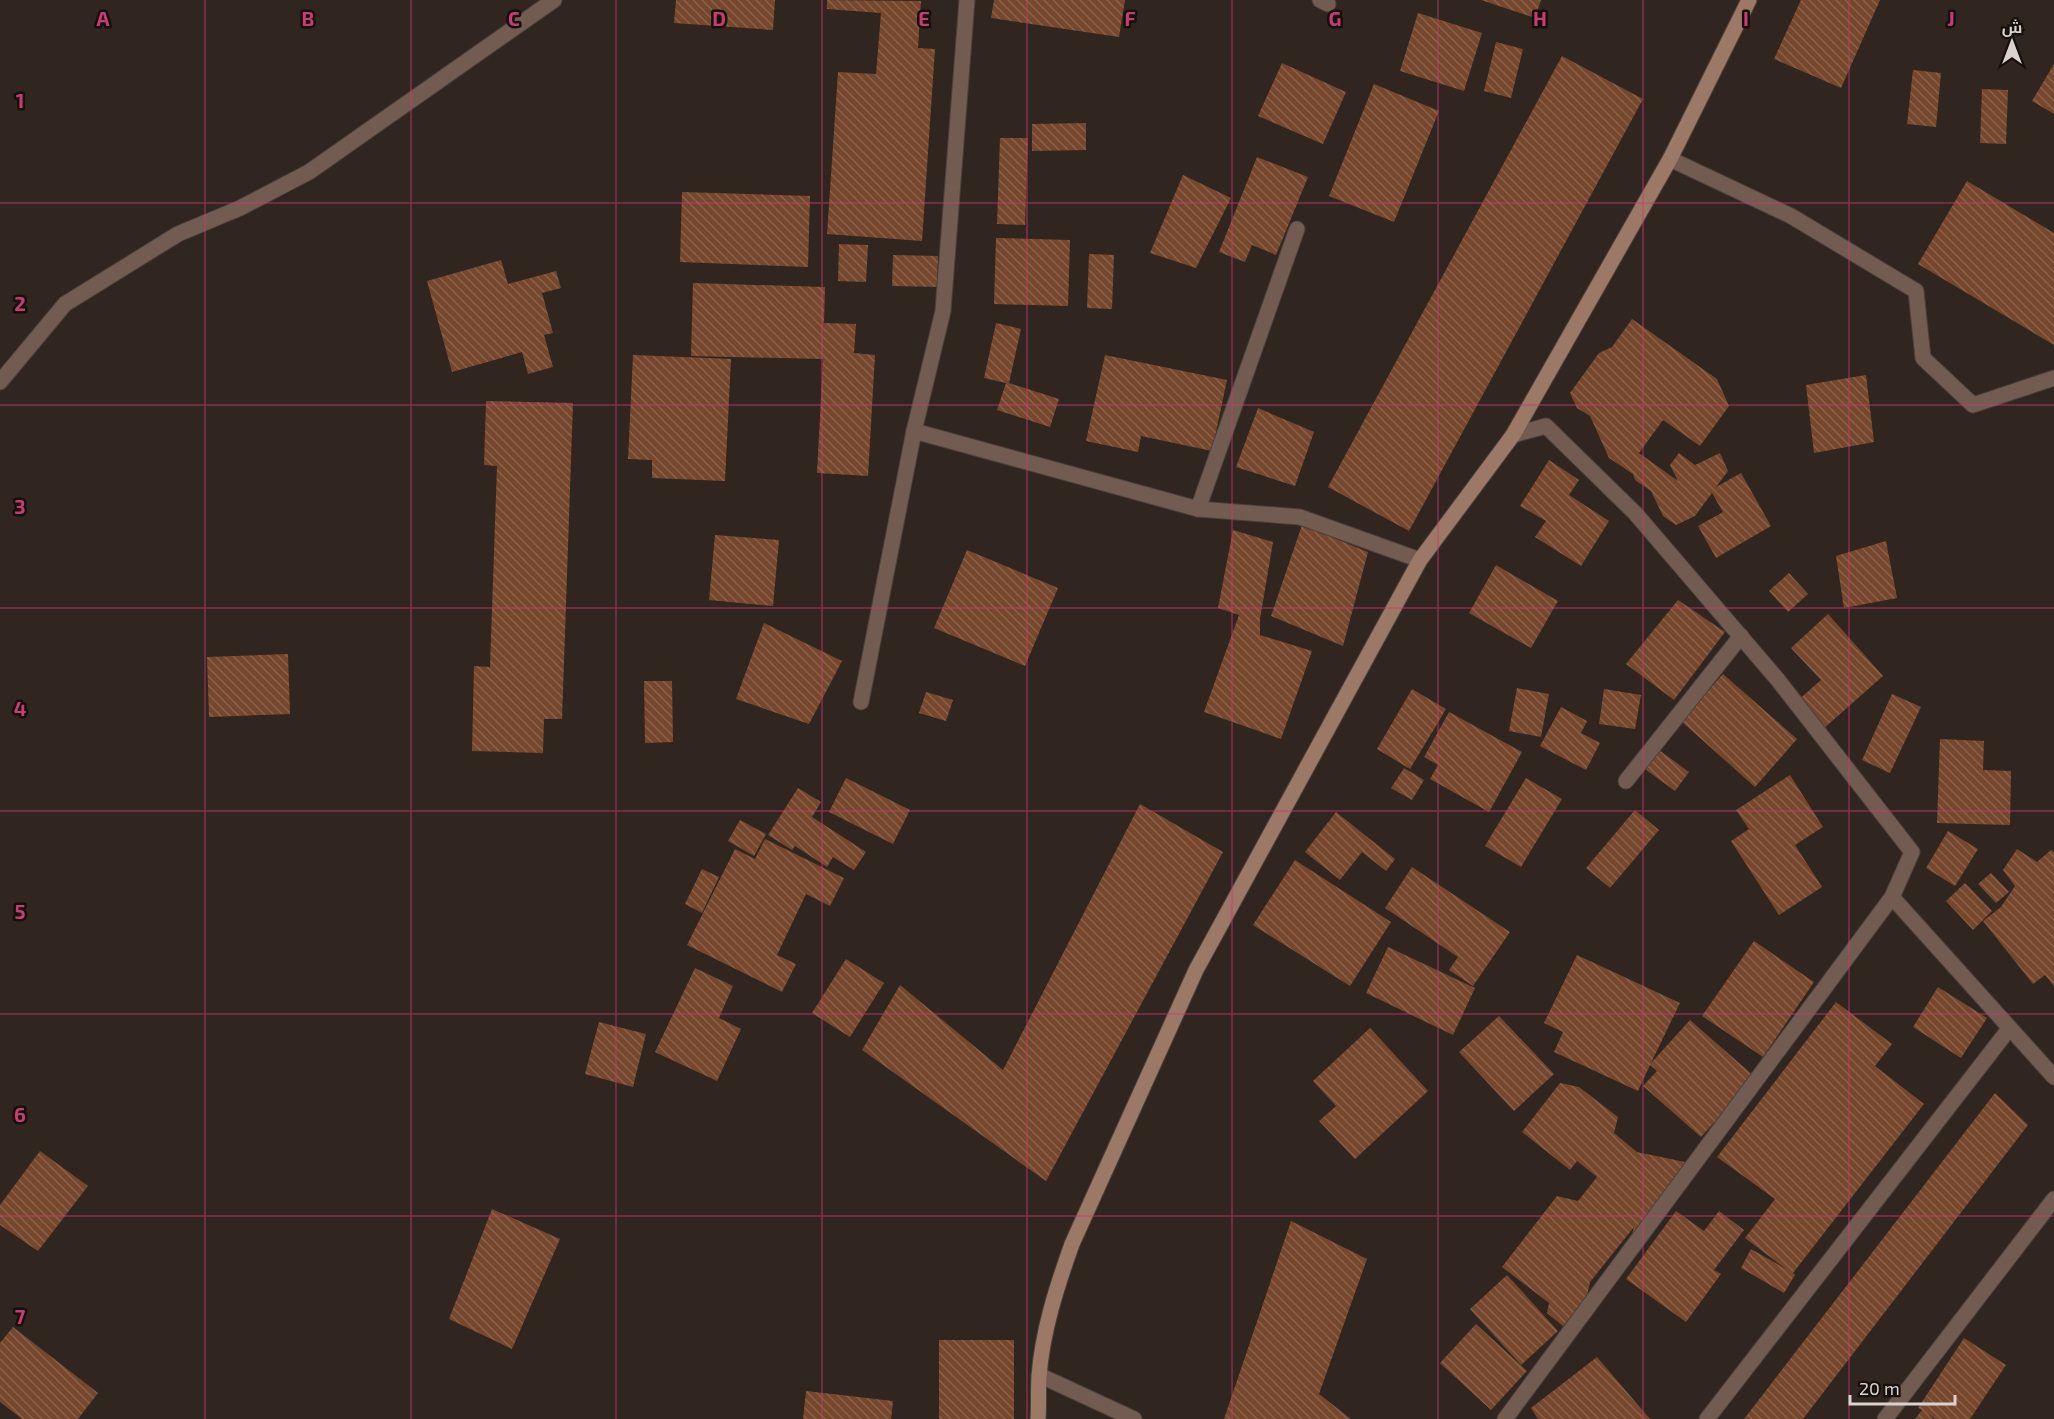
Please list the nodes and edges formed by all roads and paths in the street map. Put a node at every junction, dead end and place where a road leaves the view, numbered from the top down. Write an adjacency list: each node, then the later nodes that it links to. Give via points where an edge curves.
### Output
1 (554, 0): 7 (street, via 309,172 240,208 178,234 65,303)
2 (967, 0): 8 (street, via 943,311)
3 (1749, 0): 4 (main road)
4 (1670, 159): 6 (street, via 1791,216 1916,291 1923,358 1973,405); 9 (main road)
5 (1298, 229): 10 (street)
6 (2054, 378)
7 (0, 382)
8 (914, 431): 10 (street); 13 (street)
9 (1513, 435): 11 (main road); 12 (street, via 1546,426 1635,513)
10 (1198, 509): 11 (street, via 1300,517)
11 (1420, 560): 19 (main road, via 1196,970 1072,1244 1053,1303)
12 (1741, 636): 14 (street); 15 (street, via 1912,852)
13 (861, 702)
14 (1626, 781)
15 (1892, 897): 16 (street); 22 (street)
16 (2009, 1029): 17 (street); 23 (street)
17 (2054, 1077)
18 (2054, 1198): 24 (street)
19 (1039, 1375): 20 (main road); 21 (street)
20 (1038, 1419)
21 (1134, 1419)
22 (1505, 1419)
23 (1707, 1419)
24 (1885, 1419)

